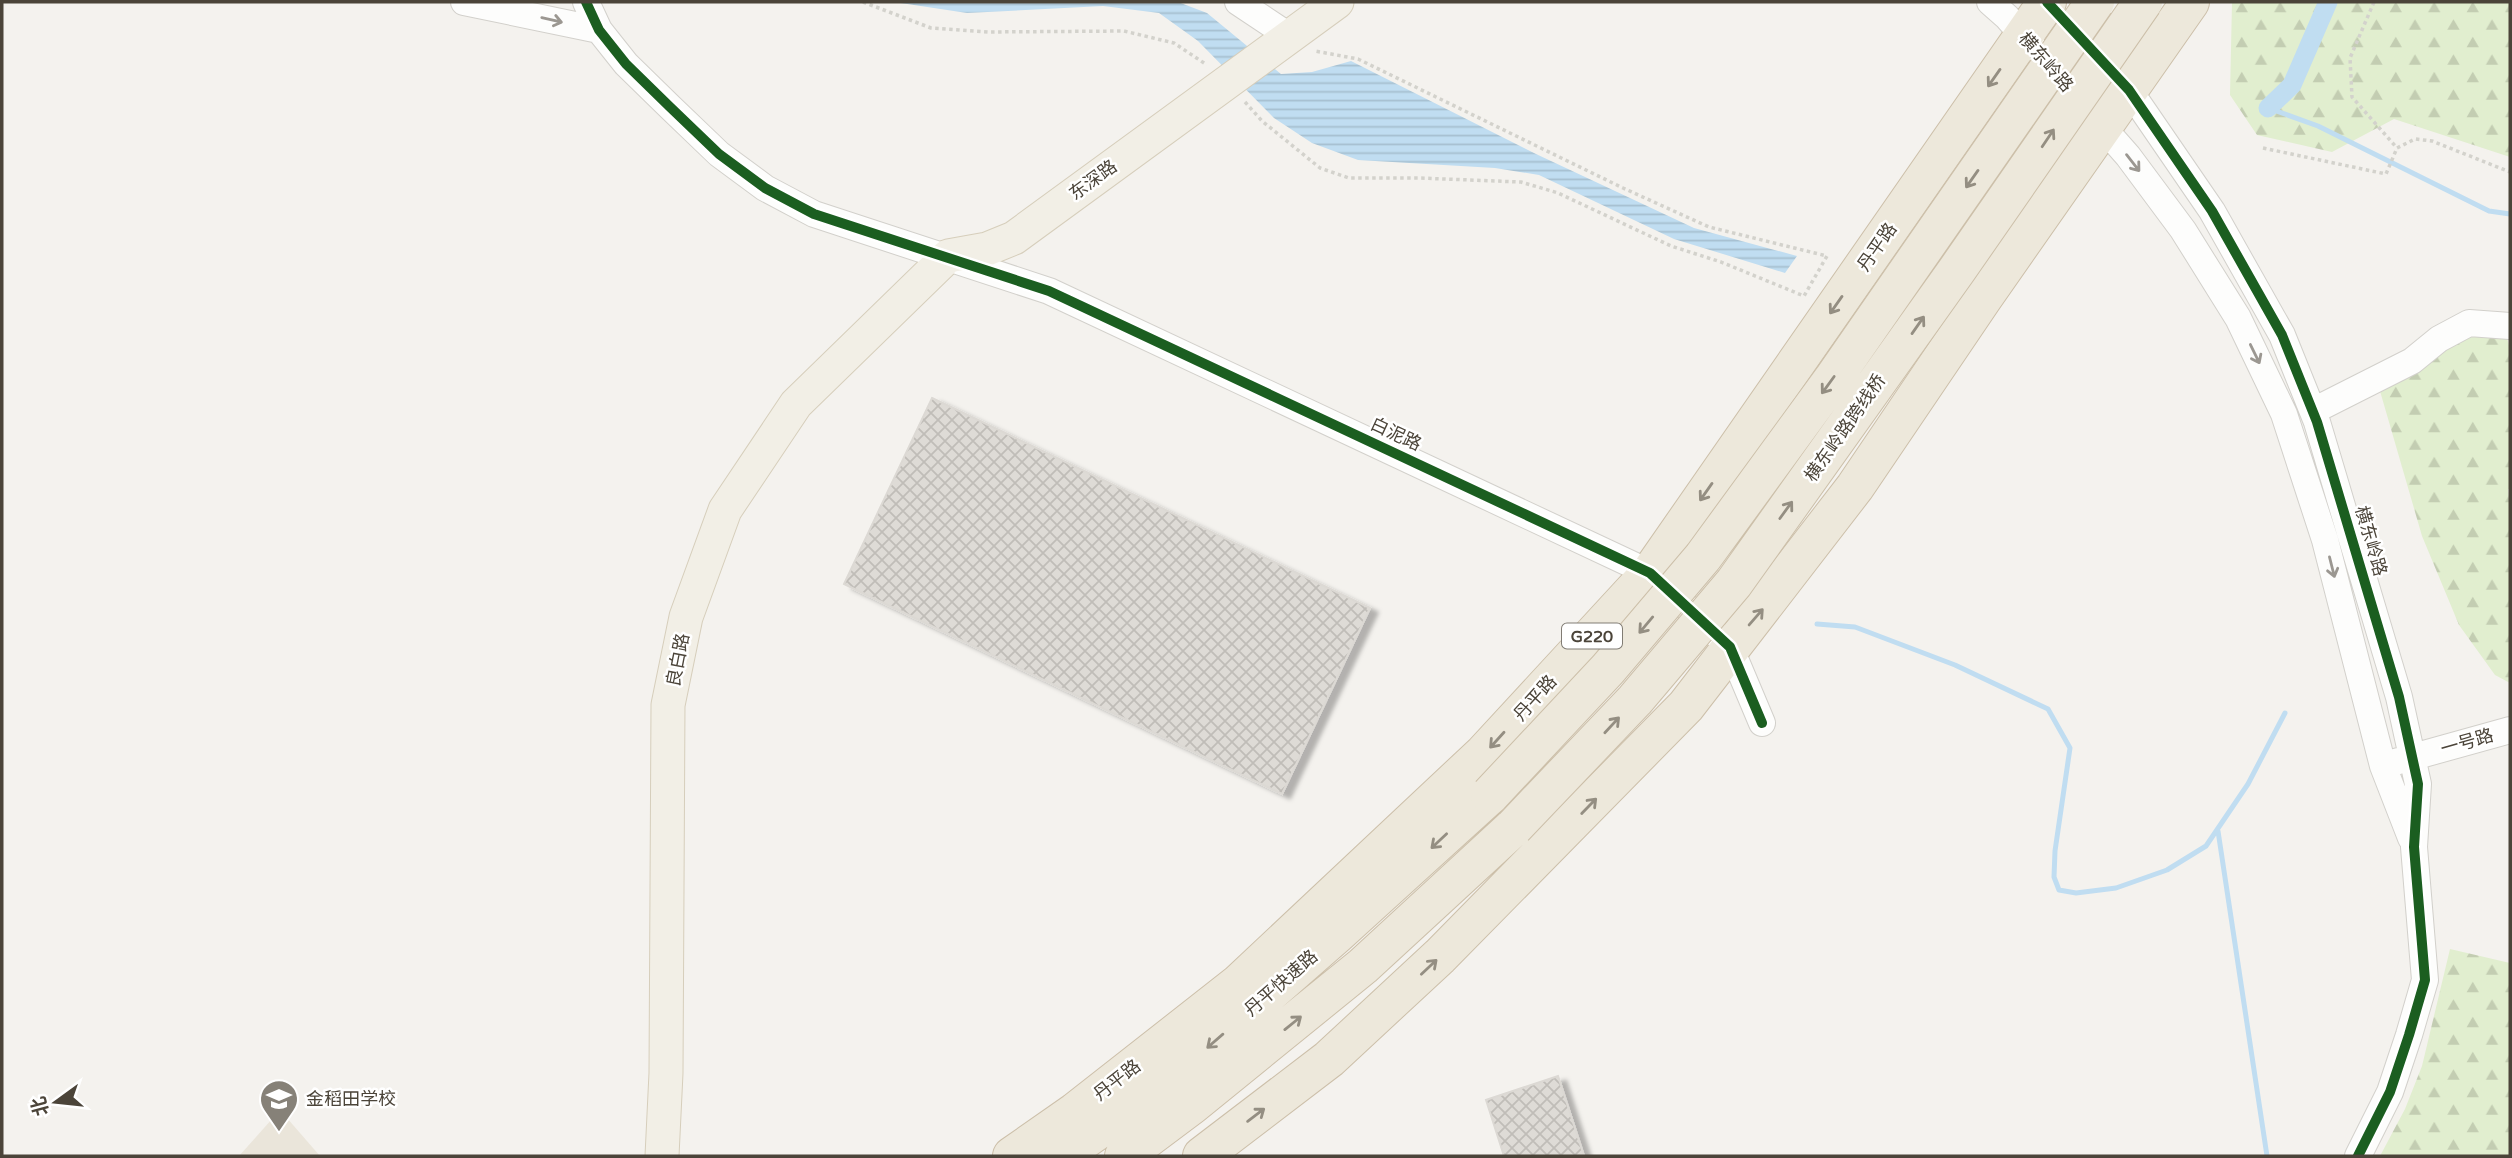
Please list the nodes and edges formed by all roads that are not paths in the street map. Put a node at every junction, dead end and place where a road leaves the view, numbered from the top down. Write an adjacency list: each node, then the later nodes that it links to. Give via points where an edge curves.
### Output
1 (464, 2): 10 (street)
2 (586, 2): 11 (street, 白泥路)
3 (1238, 2): 13 (street)
4 (1336, 2): 13 (main road)
5 (1990, 2): 12 (street, 横东岭路)
6 (2047, 2): 12 (highway, 丹平路 / G220); 14 (street, 横东岭路)
7 (2095, 2): 28 (highway, 丹平快速路, one-way to 28, bridge, via 1833,379 1703,557 1608,669 1490,795 1337,934 1171,1079)
8 (2143, 2): 29 (highway, 横东岭路跨线桥, one-way to 8, bridge, via 1363,966 1514,827 1635,700 1734,583)
9 (2190, 2): 14 (highway)
10 (510, 5): 11 (street, one-way to 11)
11 (599, 30): 16 (street, 白泥路, via 626,64 719,154 765,188 814,214)
12 (2024, 37): 15 (street, 横东岭路); 19 (highway, 丹平路 / G220, one-way to 19)
13 (1277, 44): 16 (main road, 东深路, via 1014,238)
14 (2129, 90): 15 (highway); 18 (street, 横东岭路, via 2212,211 2282,335)
15 (2104, 128): 20 (highway, one-way to 15, via 1855,487); 24 (street, 横东岭路, one-way to 24, via 2183,230 2238,318 2284,414 2325,540)
16 (948, 257): 19 (street, 白泥路, via 1049,291); 26 (main road, 良白路, via 796,404 725,510 686,617 668,705)
17 (2510, 326): 18 (street, via 2469,323 2412,361)
18 (2313, 411): 23 (street, 横东岭路, via 2399,697)
19 (1650, 572): 20 (street, 白泥路); 27 (highway, 丹平路 / G220, one-way to 27, via 1484,754 1238,984)
20 (1730, 647): 21 (street, 白泥路); 30 (highway, one-way to 20, via 1329,1059 1440,956 1686,706)
21 (1762, 723)
22 (2510, 730): 23 (street, 一号路)
23 (2412, 758): 24 (street, 一号路); 25 (street, 横东岭路, via 2418,785)
24 (2383, 766): 25 (street, 横东岭路)
25 (2414, 847): 31 (street, 横东岭路, via 2425,980 2390,1092)
26 (662, 1156)
27 (1012, 1156)
28 (1061, 1156)
29 (1124, 1156)
30 (1202, 1156)
31 (2358, 1156)

